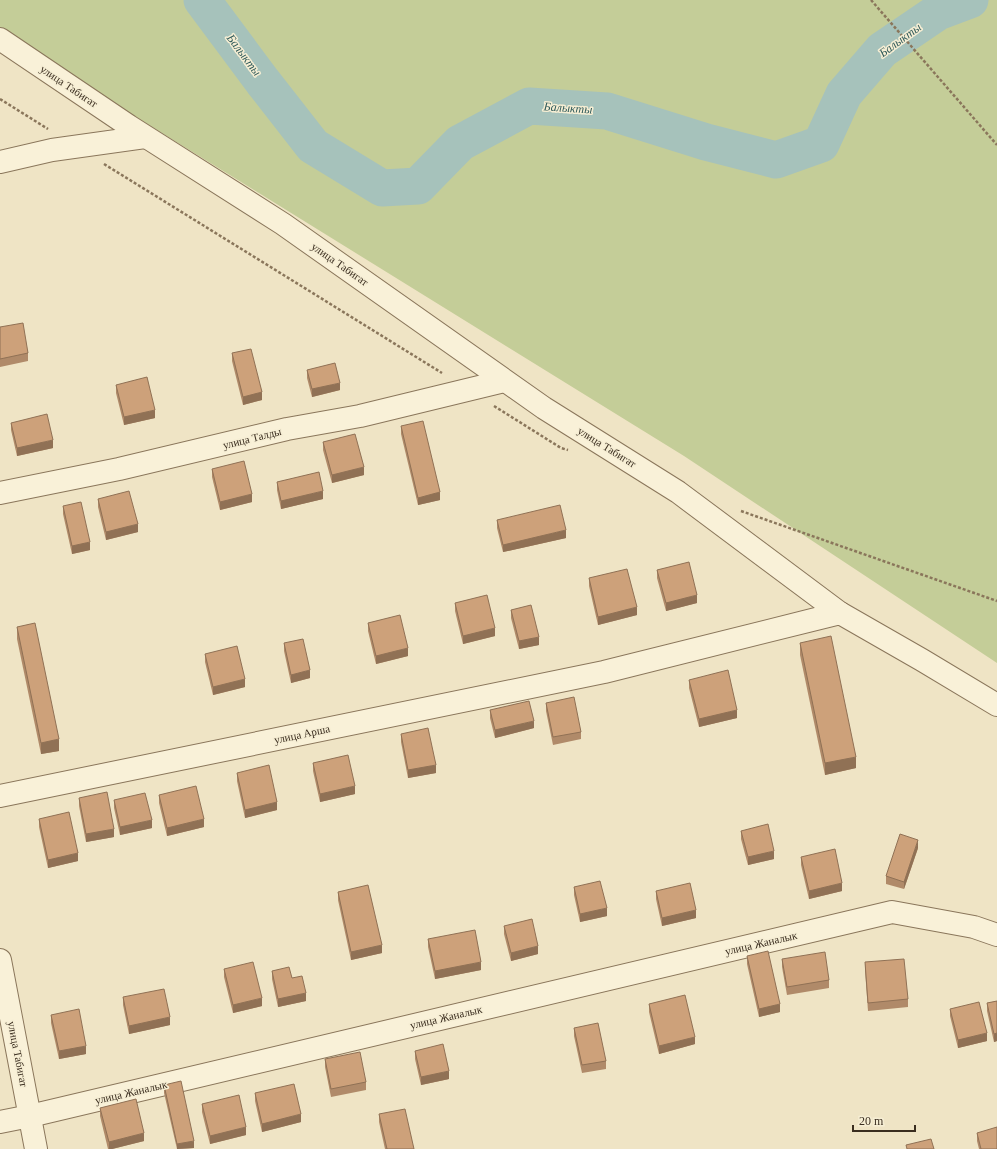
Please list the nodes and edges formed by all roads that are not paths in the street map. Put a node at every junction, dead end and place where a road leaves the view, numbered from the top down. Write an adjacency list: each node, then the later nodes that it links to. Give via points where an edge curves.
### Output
1 (0, 39): 2 (street, улица Табигат)
2 (145, 137): 3 (street, via 52,150); 4 (street, улица Табигат, via 283,224)
3 (0, 162)
4 (504, 381): 5 (street, улица Талды, via 360,416 287,429 119,469); 6 (street, улица Табигат, via 678,492)
5 (0, 493)
6 (840, 613): 7 (street, улица Табигат); 8 (street, улица Арша, via 604,672)
7 (997, 705)
8 (0, 796)
9 (997, 935): 11 (street, улица Жаналык, via 974,927 892,912)
10 (0, 960): 11 (street, улица Табигат)
11 (30, 1116): 12 (street, улица Жаналык); 13 (street, улица Табигат)
12 (0, 1122)
13 (36, 1149)

